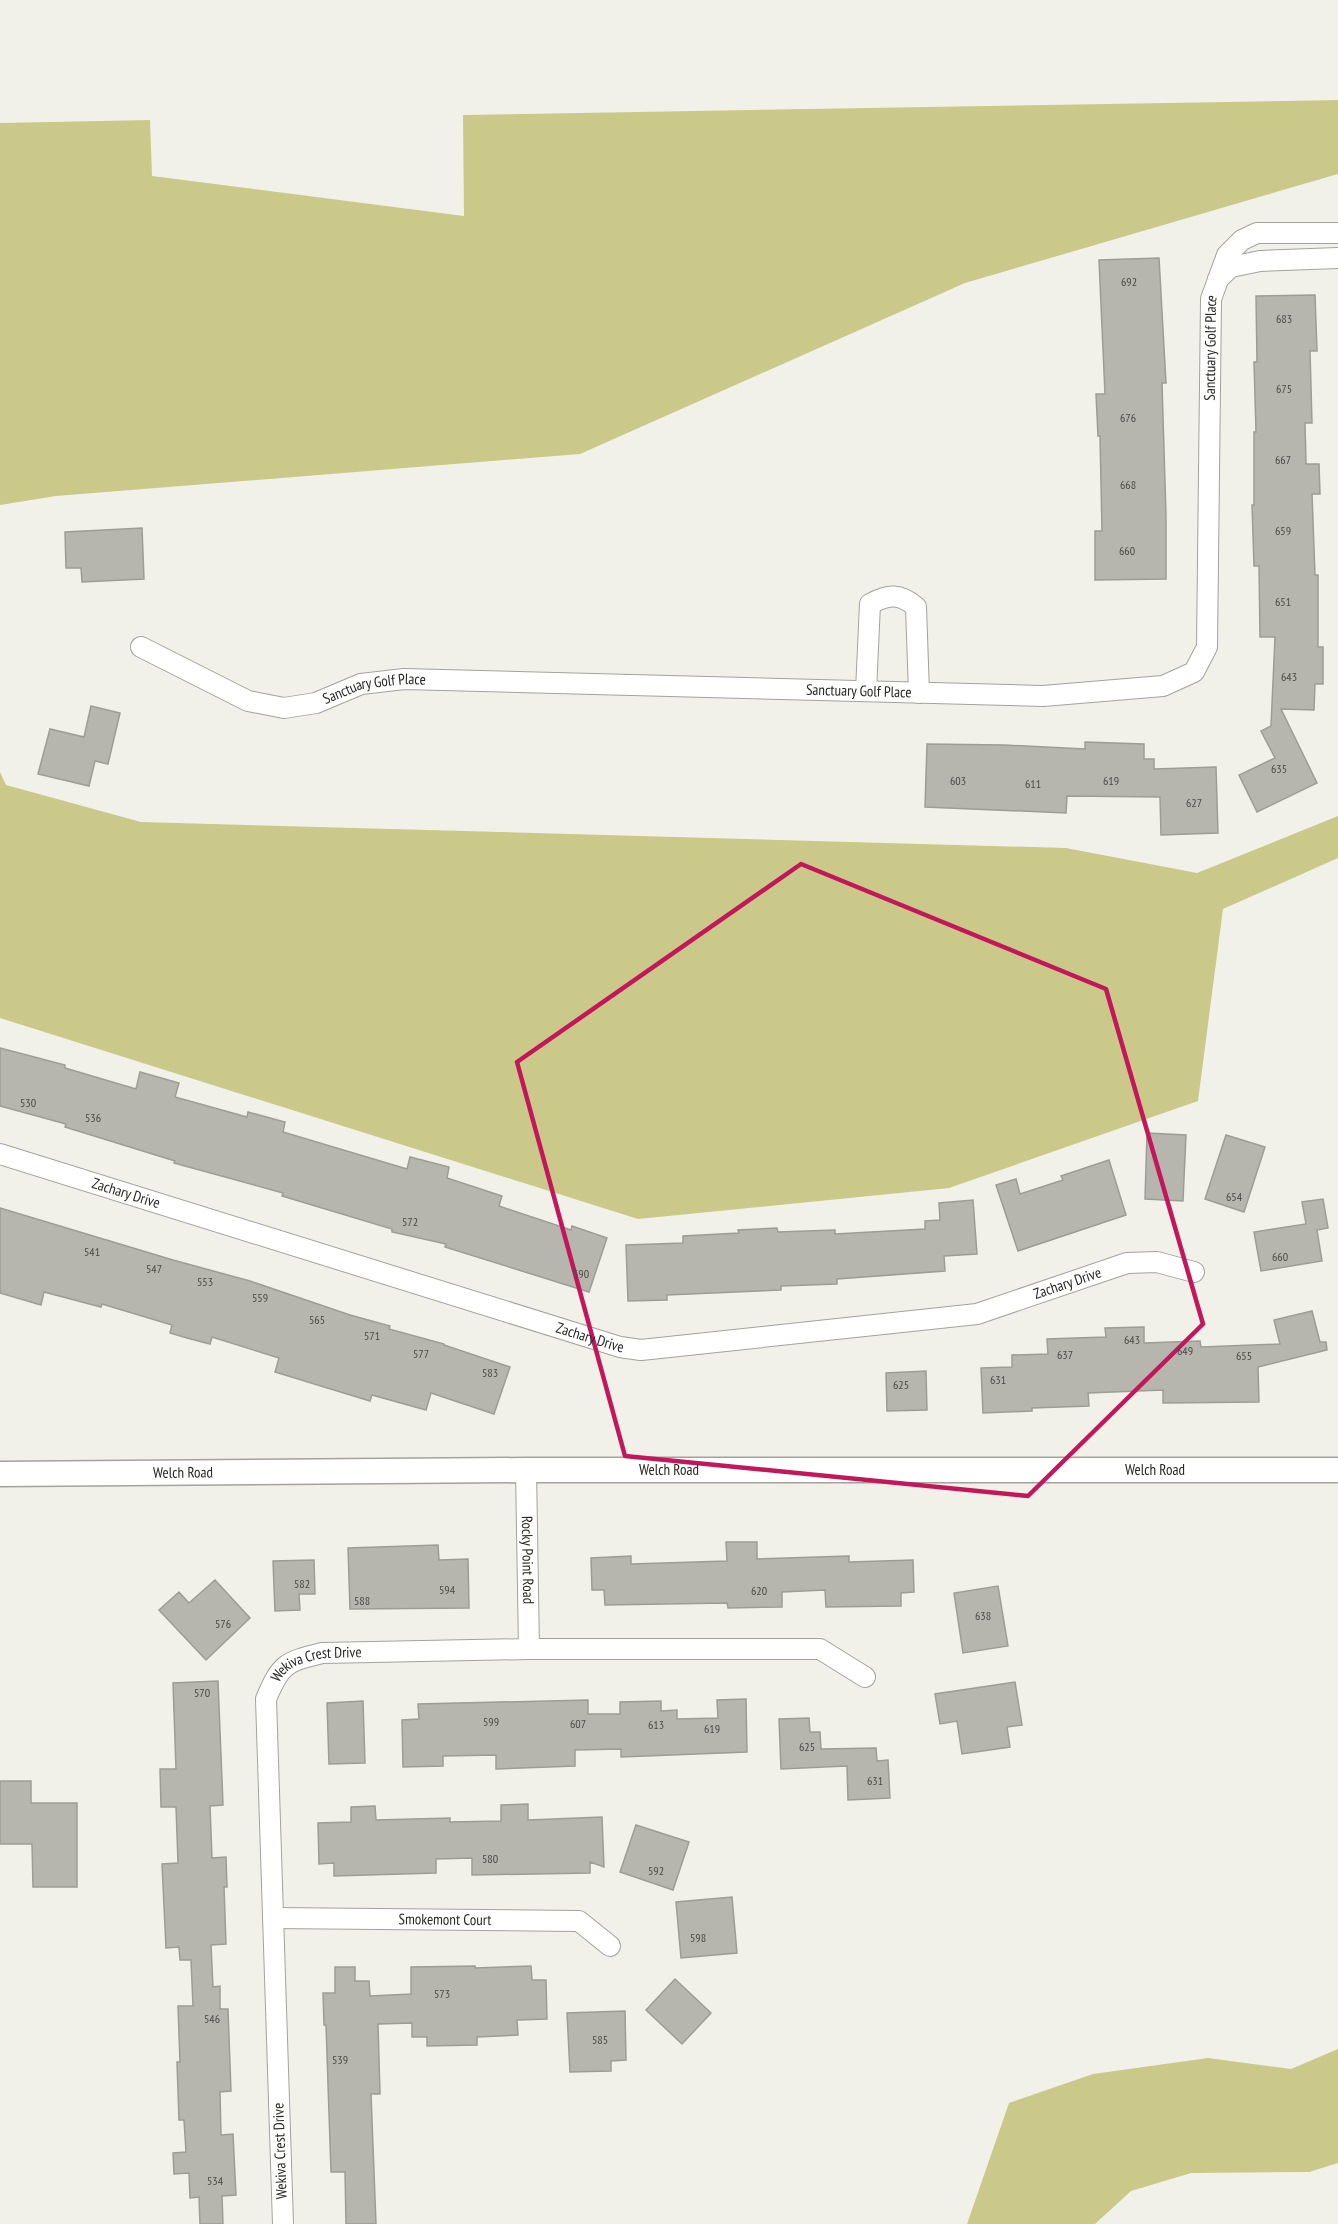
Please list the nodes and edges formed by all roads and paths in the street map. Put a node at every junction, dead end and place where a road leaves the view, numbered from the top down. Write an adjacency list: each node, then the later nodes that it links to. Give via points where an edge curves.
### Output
1 (1271, 233): 2 (street, Sanctuary Golf Place); 4 (street); 5 (street, Sanctuary Golf Place, via 1257,233 1242,240 1227,255)
2 (1338, 233)
3 (1338, 258): 4 (street, Sanctuary Golf Place)
4 (1272, 261): 5 (street, Sanctuary Golf Place, via 1231,267)
5 (1218, 279): 8 (street, Sanctuary Golf Place, via 1211,299 1206,647 1194,672 1163,686 1043,696)
6 (141, 647): 7 (street, Sanctuary Golf Place, via 248,701 284,708 316,703 361,684 404,679)
7 (866, 691): 8 (street, Sanctuary Golf Place); 8 (street, via 870,604 884,597 905,598 916,607)
8 (919, 693)
9 (0, 1154): 10 (street, Zachary Drive, via 597,1340 641,1350 977,1314 1127,1263 1157,1262)
10 (1194, 1272)
11 (526, 1470): 12 (street, Welch Road); 13 (street, Welch Road); 14 (street, Rocky Point Road)
12 (1338, 1470)
13 (0, 1474)
14 (529, 1649): 15 (street, Wekiva Crest Drive, via 820,1649); 16 (street, Wekiva Crest Drive, via 322,1653 292,1661 276,1675 266,1698)
15 (865, 1677)
16 (273, 1918): 17 (street, Smokemont Court, via 579,1921); 18 (street, Wekiva Crest Drive)
17 (609, 1947)
18 (283, 2224)

